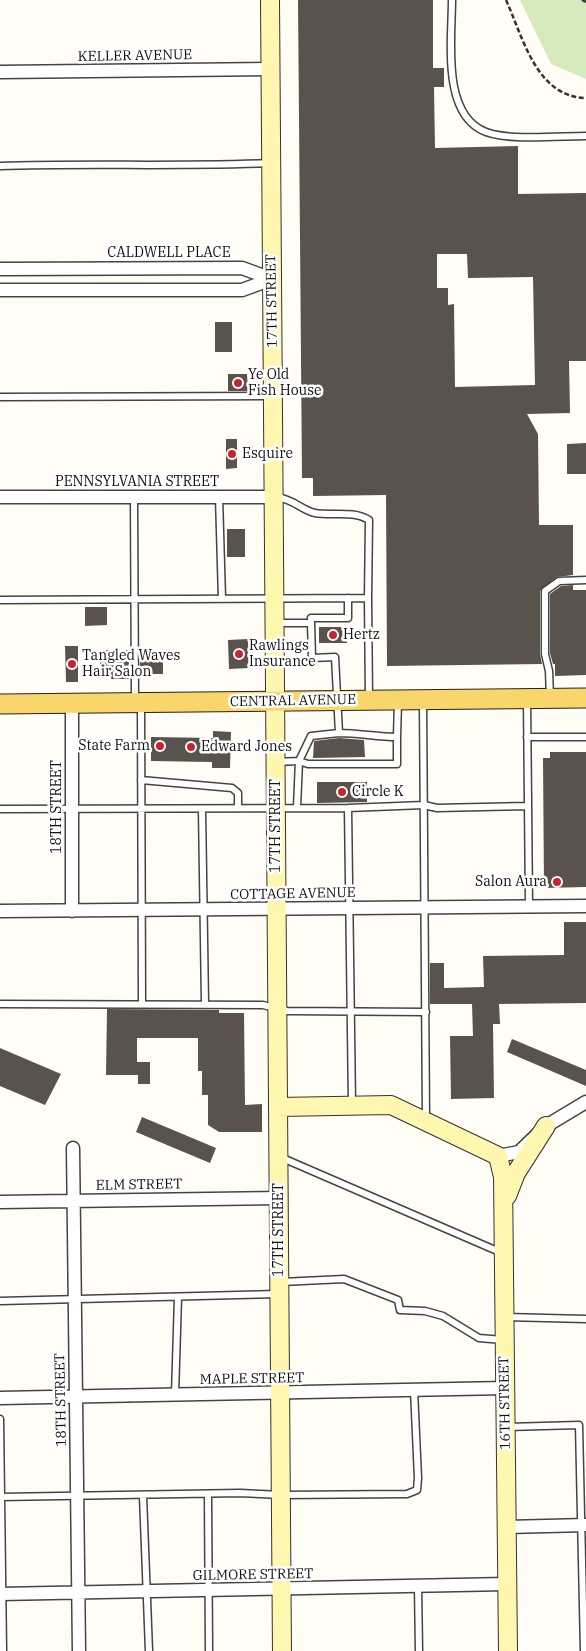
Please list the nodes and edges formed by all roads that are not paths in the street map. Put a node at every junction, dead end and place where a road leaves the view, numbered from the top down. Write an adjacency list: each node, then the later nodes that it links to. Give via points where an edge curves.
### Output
1 (270, 0): 3 (street, 17TH STREET)
2 (452, 0): 5 (lane, via 453,85 458,105 469,121 486,132 503,135)
3 (270, 69): 4 (street, KELLER AVENUE); 6 (street, 17TH STREET)
4 (0, 72)
5 (586, 136)
6 (271, 163): 7 (lane); 9 (street, 17TH STREET)
7 (0, 166)
8 (0, 269): 9 (street, CALDWELL PLACE, via 242,268)
9 (272, 279): 10 (street, via 242,290); 11 (street, 17TH STREET)
10 (0, 290)
11 (273, 396): 12 (lane); 16 (street, 17TH STREET)
12 (0, 397)
13 (0, 497): 14 (street, PENNSYLVANIA STREET)
14 (134, 497): 15 (street, PENNSYLVANIA STREET); 23 (lane)
15 (220, 497): 16 (street, PENNSYLVANIA STREET); 20 (lane)
16 (274, 497): 19 (lane, via 289,498 313,513 361,515 369,520); 21 (street, 17TH STREET)
17 (586, 580): 26 (lane, via 559,581 544,591 545,654)
18 (348, 598): 19 (lane); 21 (lane); 24 (lane, via 348,618 311,618)
19 (368, 598): 32 (lane)
20 (222, 599): 21 (lane); 23 (lane)
21 (275, 599): 25 (street, 17TH STREET)
22 (0, 600): 23 (lane)
23 (135, 600): 35 (lane)
24 (311, 622): 25 (lane); 31 (lane, via 312,658 335,658)
25 (275, 623): 33 (street, 17TH STREET)
26 (550, 698): 27 (main road, CENTRAL AVENUE); 28 (main road, CENTRAL AVENUE)
27 (586, 698)
28 (527, 699): 30 (main road, CENTRAL AVENUE); 39 (lane)
29 (398, 700): 30 (main road, CENTRAL AVENUE); 32 (main road, CENTRAL AVENUE); 38 (lane)
30 (423, 700): 44 (lane)
31 (335, 701): 32 (main road, CENTRAL AVENUE); 33 (main road, CENTRAL AVENUE); 37 (lane)
32 (369, 701)
33 (275, 702): 35 (main road, CENTRAL AVENUE); 42 (street, 17TH STREET)
34 (72, 703): 35 (main road, CENTRAL AVENUE); 36 (main road, CENTRAL AVENUE); 47 (street, 18TH STREET)
35 (138, 703): 43 (lane)
36 (0, 704)
37 (339, 733): 38 (lane); 41 (lane, via 311,736)
38 (397, 737): 41 (lane, via 397,764 308,764)
39 (527, 737): 40 (lane); 45 (lane)
40 (586, 737)
41 (299, 761): 42 (lane); 49 (lane)
42 (276, 762): 46 (street, 17TH STREET)
43 (141, 780): 48 (lane, via 232,788 238,793); 51 (lane)
44 (424, 805): 45 (lane, via 437,808); 50 (lane); 56 (lane)
45 (527, 806): 54 (lane)
46 (276, 807): 48 (lane); 49 (lane); 60 (street, 17TH STREET)
47 (72, 808): 51 (lane); 53 (lane); 62 (street, 18TH STREET)
48 (238, 808): 52 (lane)
49 (297, 808): 50 (lane)
50 (348, 808): 57 (lane)
51 (140, 809): 52 (lane); 58 (lane)
52 (202, 809): 59 (lane)
53 (0, 810)
54 (529, 906): 55 (street, COTTAGE AVENUE); 56 (street, COTTAGE AVENUE)
55 (586, 906)
56 (424, 908): 57 (street, COTTAGE AVENUE); 68 (lane)
57 (350, 909): 60 (street, COTTAGE AVENUE); 67 (lane)
58 (141, 910): 59 (street, COTTAGE AVENUE); 62 (street, COTTAGE AVENUE); 64 (lane)
59 (203, 910): 60 (street, COTTAGE AVENUE); 65 (lane)
60 (276, 910): 66 (street, 17TH STREET)
61 (0, 911): 62 (street, COTTAGE AVENUE)
62 (72, 911)
63 (0, 1004): 64 (lane)
64 (142, 1004): 65 (lane)
65 (205, 1004): 66 (lane)
66 (277, 1008): 67 (lane, via 287,1012); 71 (street, 17TH STREET)
67 (352, 1010): 68 (lane); 70 (lane)
68 (426, 1012): 72 (lane)
69 (586, 1102): 73 (street)
70 (352, 1106): 71 (street); 72 (street, via 391,1105)
71 (278, 1107): 75 (street, 17TH STREET)
72 (426, 1121): 76 (street)
73 (546, 1126): 76 (street, via 519,1152); 80 (street, via 516,1173)
74 (73, 1148): 78 (street, 18TH STREET)
75 (279, 1156): 77 (street, 17TH STREET); 81 (lane)
76 (498, 1156): 80 (street, 16TH STREET, via 503,1177)
77 (279, 1198): 78 (street, ELM STREET); 82 (street, 17TH STREET)
78 (74, 1201): 79 (street, ELM STREET); 84 (street, 18TH STREET)
79 (0, 1202)
80 (503, 1206): 81 (street, 16TH STREET)
81 (504, 1254): 86 (street, 16TH STREET)
82 (280, 1288): 83 (lane); 88 (lane, via 344,1279 398,1300 400,1310 426,1311 443,1316 479,1338); 91 (street, 17TH STREET)
83 (178, 1297): 84 (lane); 92 (lane)
84 (75, 1300): 85 (lane); 93 (street, 18TH STREET)
85 (0, 1301)
86 (504, 1317): 87 (lane); 88 (street, 16TH STREET)
87 (586, 1319)
88 (505, 1340): 89 (street, 16TH STREET)
89 (505, 1388): 90 (street, MAPLE STREET); 96 (street, 16TH STREET)
90 (414, 1390): 91 (street, MAPLE STREET); 98 (lane, via 417,1490 407,1494)
91 (280, 1393): 92 (street, MAPLE STREET); 98 (street, 17TH STREET)
92 (175, 1395): 93 (street, MAPLE STREET)
93 (76, 1397): 94 (street, MAPLE STREET); 101 (street, 18TH STREET)
94 (0, 1398)
95 (0, 1419): 100 (lane)
96 (505, 1427): 102 (lane, via 579,1425); 103 (street, 16TH STREET)
97 (208, 1495): 98 (lane); 99 (lane); 107 (lane)
98 (281, 1495): 106 (street, 17TH STREET)
99 (143, 1496): 101 (lane); 108 (lane)
100 (0, 1497): 101 (lane); 110 (lane)
101 (77, 1497): 109 (street, 18TH STREET)
102 (584, 1525): 103 (street); 118 (lane)
103 (506, 1527): 104 (street, 16TH STREET)
104 (507, 1584): 105 (street, GILMORE STREET); 117 (street, 16TH STREET)
105 (418, 1586): 106 (street, GILMORE STREET); 116 (lane)
106 (281, 1589): 107 (street, GILMORE STREET); 115 (street, 17TH STREET)
107 (209, 1590): 108 (street, GILMORE STREET); 114 (lane)
108 (148, 1591): 109 (street, GILMORE STREET); 113 (lane)
109 (78, 1592): 110 (street, GILMORE STREET); 112 (street, 18TH STREET)
110 (1, 1594): 111 (lane)
111 (2, 1651)
112 (79, 1651)
113 (149, 1651)
114 (209, 1651)
115 (282, 1651)
116 (419, 1651)
117 (508, 1651)
118 (584, 1651)

